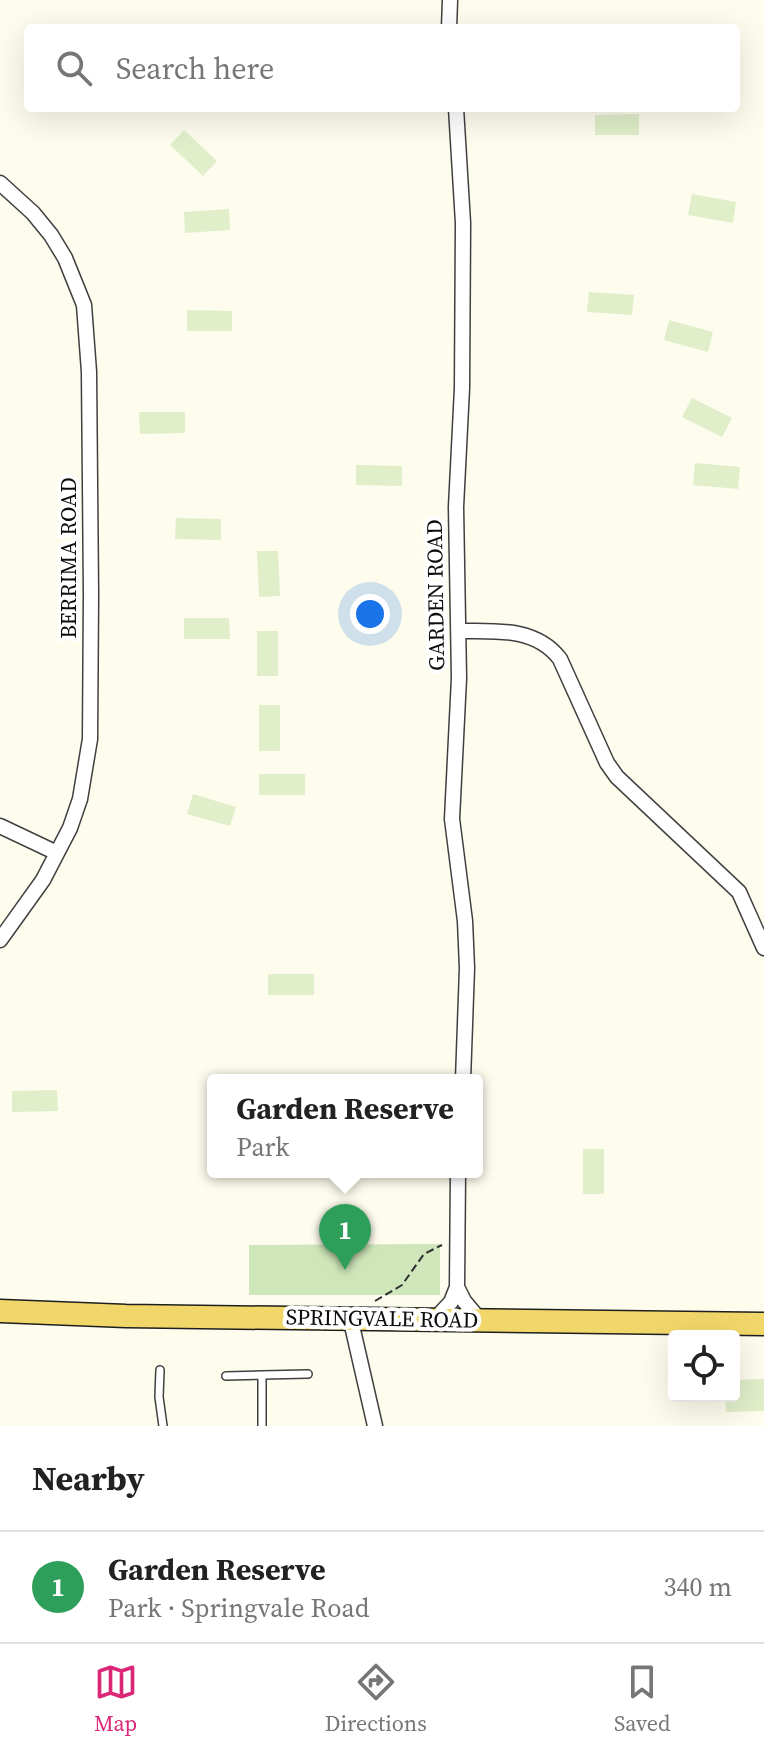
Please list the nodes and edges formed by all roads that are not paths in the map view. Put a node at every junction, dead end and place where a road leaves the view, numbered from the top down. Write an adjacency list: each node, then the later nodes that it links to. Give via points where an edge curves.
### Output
1 (450, 0): 2 (street)
2 (449, 24)
3 (456, 112): 5 (street, GARDEN ROAD, via 463,223 456,507)
4 (0, 183): 7 (street, BERRIMA ROAD, via 33,213 65,258 84,305 88,334 90,739 80,799)
5 (459, 631): 9 (street, via 532,636 551,647 607,763 739,892); 10 (street, GARDEN ROAD, via 452,819 465,921)
6 (0, 826): 7 (street)
7 (57, 853): 8 (street, BERRIMA ROAD)
8 (0, 940)
9 (764, 948)
10 (463, 1074)
11 (458, 1178): 12 (street)
12 (457, 1287): 15 (street); 16 (street)
13 (0, 1311): 14 (main road, SPRINGVALE ROAD)
14 (350, 1317): 15 (main road, SPRINGVALE ROAD); 24 (street)
15 (436, 1318): 16 (main road, SPRINGVALE ROAD)
16 (479, 1319): 17 (main road, SPRINGVALE ROAD)
17 (764, 1324)
18 (160, 1370): 22 (lane)
19 (308, 1374): 20 (lane)
20 (262, 1375): 21 (lane); 23 (lane)
21 (226, 1376)
22 (163, 1426)
23 (262, 1426)
24 (375, 1426)

